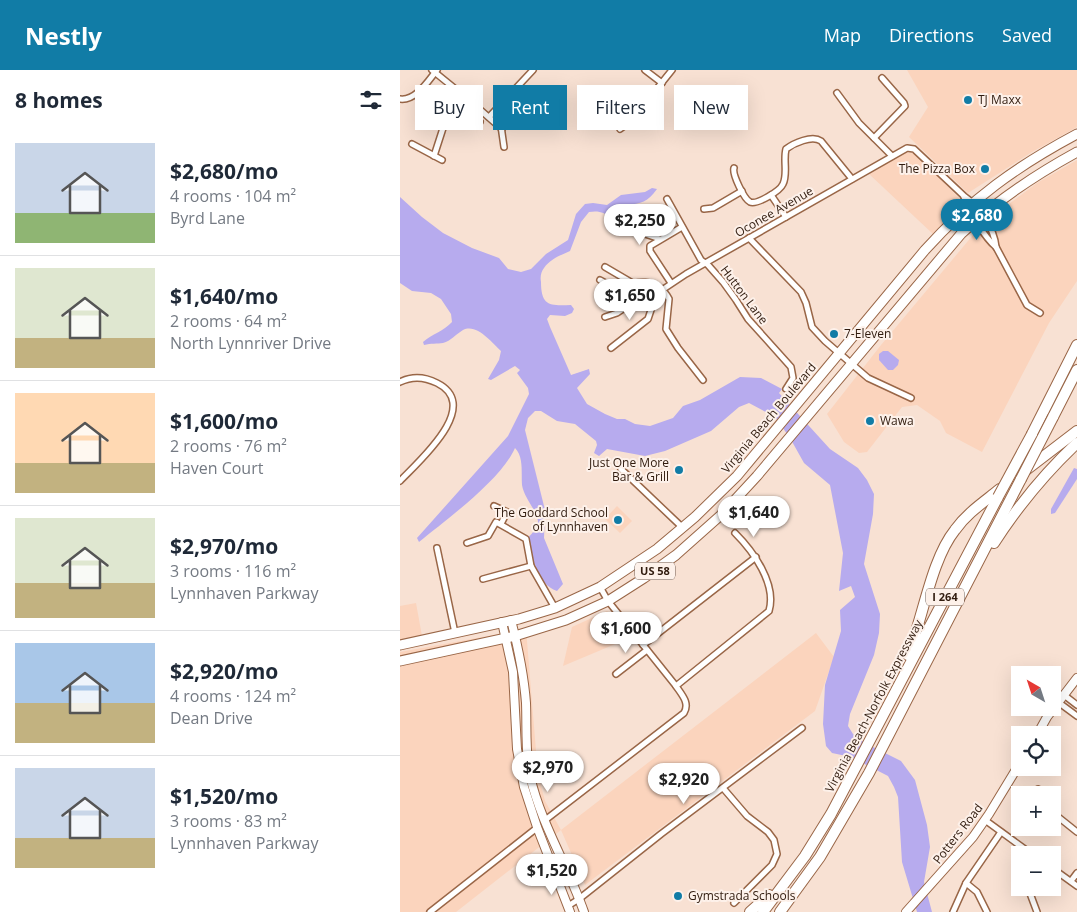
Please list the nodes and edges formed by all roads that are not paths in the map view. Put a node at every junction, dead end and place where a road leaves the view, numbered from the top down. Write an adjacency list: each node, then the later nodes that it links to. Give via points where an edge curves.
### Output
1 (533, 70): 11 (street)
2 (645, 70): 6 (street)
3 (672, 70): 6 (street)
4 (435, 71): 7 (street); 9 (street, via 414,96)
5 (882, 78): 14 (street, via 905,106)
6 (662, 83)
7 (451, 85)
8 (837, 93): 14 (street)
9 (400, 99)
10 (483, 112): 11 (street)
11 (489, 117): 17 (street, via 502,129)
12 (442, 130): 19 (street)
13 (1077, 134): 15 (main road, Virginia Beach Boulevard / US 58)
14 (874, 138): 20 (street)
15 (1065, 140): 18 (main road); 27 (main road, Virginia Beach Boulevard / US 58, via 1021,166)
16 (412, 144): 19 (street)
17 (504, 147)
18 (1075, 153): 30 (main road, US 58, via 1029,180)
19 (434, 156): 21 (street)
20 (892, 156): 23 (street, Oconee Avenue); 27 (street, Oconee Avenue, via 910,147 914,149)
21 (442, 160)
22 (734, 168): 24 (street)
23 (852, 179): 25 (street, via 821,141 813,138 786,149 784,182); 29 (street, Oconee Avenue)
24 (742, 191): 25 (street, via 747,200 754,203); 28 (street, via 713,208)
25 (771, 195): 29 (street)
26 (667, 199): 31 (street, Hutton Lane)
27 (970, 205): 30 (street); 48 (main road, Virginia Beach Boulevard / US 58, via 925,250)
28 (704, 209)
29 (786, 217): 33 (street, Oconee Avenue)
30 (979, 217): 44 (street, via 989,242 996,247 1027,305); 49 (main road, US 58, via 949,247)
31 (682, 226): 34 (street); 35 (street, Hutton Lane)
32 (645, 234): 34 (street)
33 (749, 238): 35 (street, Oconee Avenue); 48 (street, via 801,292 812,327)
34 (660, 239): 38 (street, via 649,249)
35 (705, 263): 38 (street, Oconee Avenue); 53 (street, Hutton Lane, via 752,324 791,367 793,378)
36 (605, 267): 39 (street)
37 (600, 280): 40 (street)
38 (672, 282): 41 (street, Oconee Avenue)
39 (634, 284): 40 (street); 41 (street, via 649,282)
40 (615, 288): 42 (street)
41 (662, 290): 43 (street); 51 (street, via 669,299 666,329)
42 (602, 291)
43 (650, 293): 45 (street); 47 (street, via 648,319)
44 (1040, 313)
45 (605, 317)
46 (1077, 344): 83 (highway, Virginia Beach-Norfolk Expressway / I 264, bridge)
47 (611, 348)
48 (839, 354): 49 (street); 61 (main road, Virginia Beach Boulevard / US 58, via 719,494)
49 (851, 364): 54 (street, via 868,378); 70 (main road, US 58, via 750,484 699,536 660,567)
50 (1077, 370): 67 (highway, Virginia Beach-Norfolk Expressway / I 264, bridge)
51 (703, 380)
52 (400, 382): 58 (street, via 413,377 440,384 452,400 453,412 442,437)
53 (786, 389)
54 (911, 398)
55 (1077, 431): 83 (highway, via 970,512 954,531 936,566 915,639)
56 (1077, 443): 67 (highway, via 1026,497)
57 (621, 469): 61 (street)
58 (400, 481)
59 (494, 506): 60 (street, via 507,512)
60 (501, 524): 63 (street, via 496,522 488,536); 66 (street, via 526,539)
61 (683, 528): 69 (main road, Virginia Beach Boulevard / US 58)
62 (735, 533): 65 (street)
63 (467, 542)
64 (437, 548): 73 (street)
65 (756, 557): 76 (street); 81 (street, via 772,595 769,611)
66 (532, 566): 68 (street); 71 (street)
67 (971, 577): 112 (highway, Virginia Beach-Norfolk Expressway / I 264, via 869,773 824,851)
68 (483, 579)
69 (600, 587): 70 (street); 71 (main road, Virginia Beach Boulevard / US 58)
70 (608, 601): 74 (main road, US 58, via 559,623); 76 (street)
71 (555, 608): 72 (main road, Virginia Beach Boulevard / US 58)
72 (507, 621): 73 (main road, Virginia Beach Boulevard / US 58); 74 (main road)
73 (455, 633): 75 (main road, Virginia Beach Boulevard / US 58)
74 (510, 637): 78 (main road, US 58); 92 (main road, via 526,703 530,772); 94 (main road, via 520,766)
75 (400, 645)
76 (643, 645): 77 (street)
77 (648, 650): 79 (street); 81 (street)
78 (400, 661)
79 (616, 674)
80 (1077, 678): 82 (main road)
81 (676, 686): 92 (street, via 686,702 684,713)
82 (1064, 695): 84 (main road); 86 (street)
83 (892, 698): 98 (highway, Virginia Beach-Norfolk Expressway / I 264, via 831,814)
84 (1061, 698)
85 (1061, 704): 87 (street)
86 (1077, 705)
87 (1077, 716)
88 (802, 728): 90 (street)
89 (1012, 776): 93 (main road, Potters Road)
90 (723, 788): 105 (street); 106 (street, via 747,816 768,832 774,840 777,854 776,861)
91 (1061, 819): 96 (street)
92 (545, 820): 94 (street); 105 (main road)
93 (985, 820): 95 (street); 113 (main road, Potters Road)
94 (537, 828): 107 (main road); 108 (street)
95 (1001, 832): 97 (street); 102 (street)
96 (1077, 832)
97 (1020, 846)
98 (797, 868): 110 (highway); 111 (highway, Virginia Beach-Norfolk Expressway / I 264)
99 (1077, 873): 101 (street)
100 (1061, 874): 101 (street)
101 (1071, 881): 103 (street)
102 (966, 883): 114 (street); 115 (street, via 977,892)
103 (1077, 886)
104 (1031, 896): 116 (street)
105 (579, 899): 107 (street); 109 (main road)
106 (734, 903)
107 (569, 909)
108 (430, 912)
109 (584, 912)
110 (750, 912)
111 (763, 912)
112 (780, 912)
113 (906, 912)
114 (953, 912)
115 (987, 912)
116 (1037, 912)

